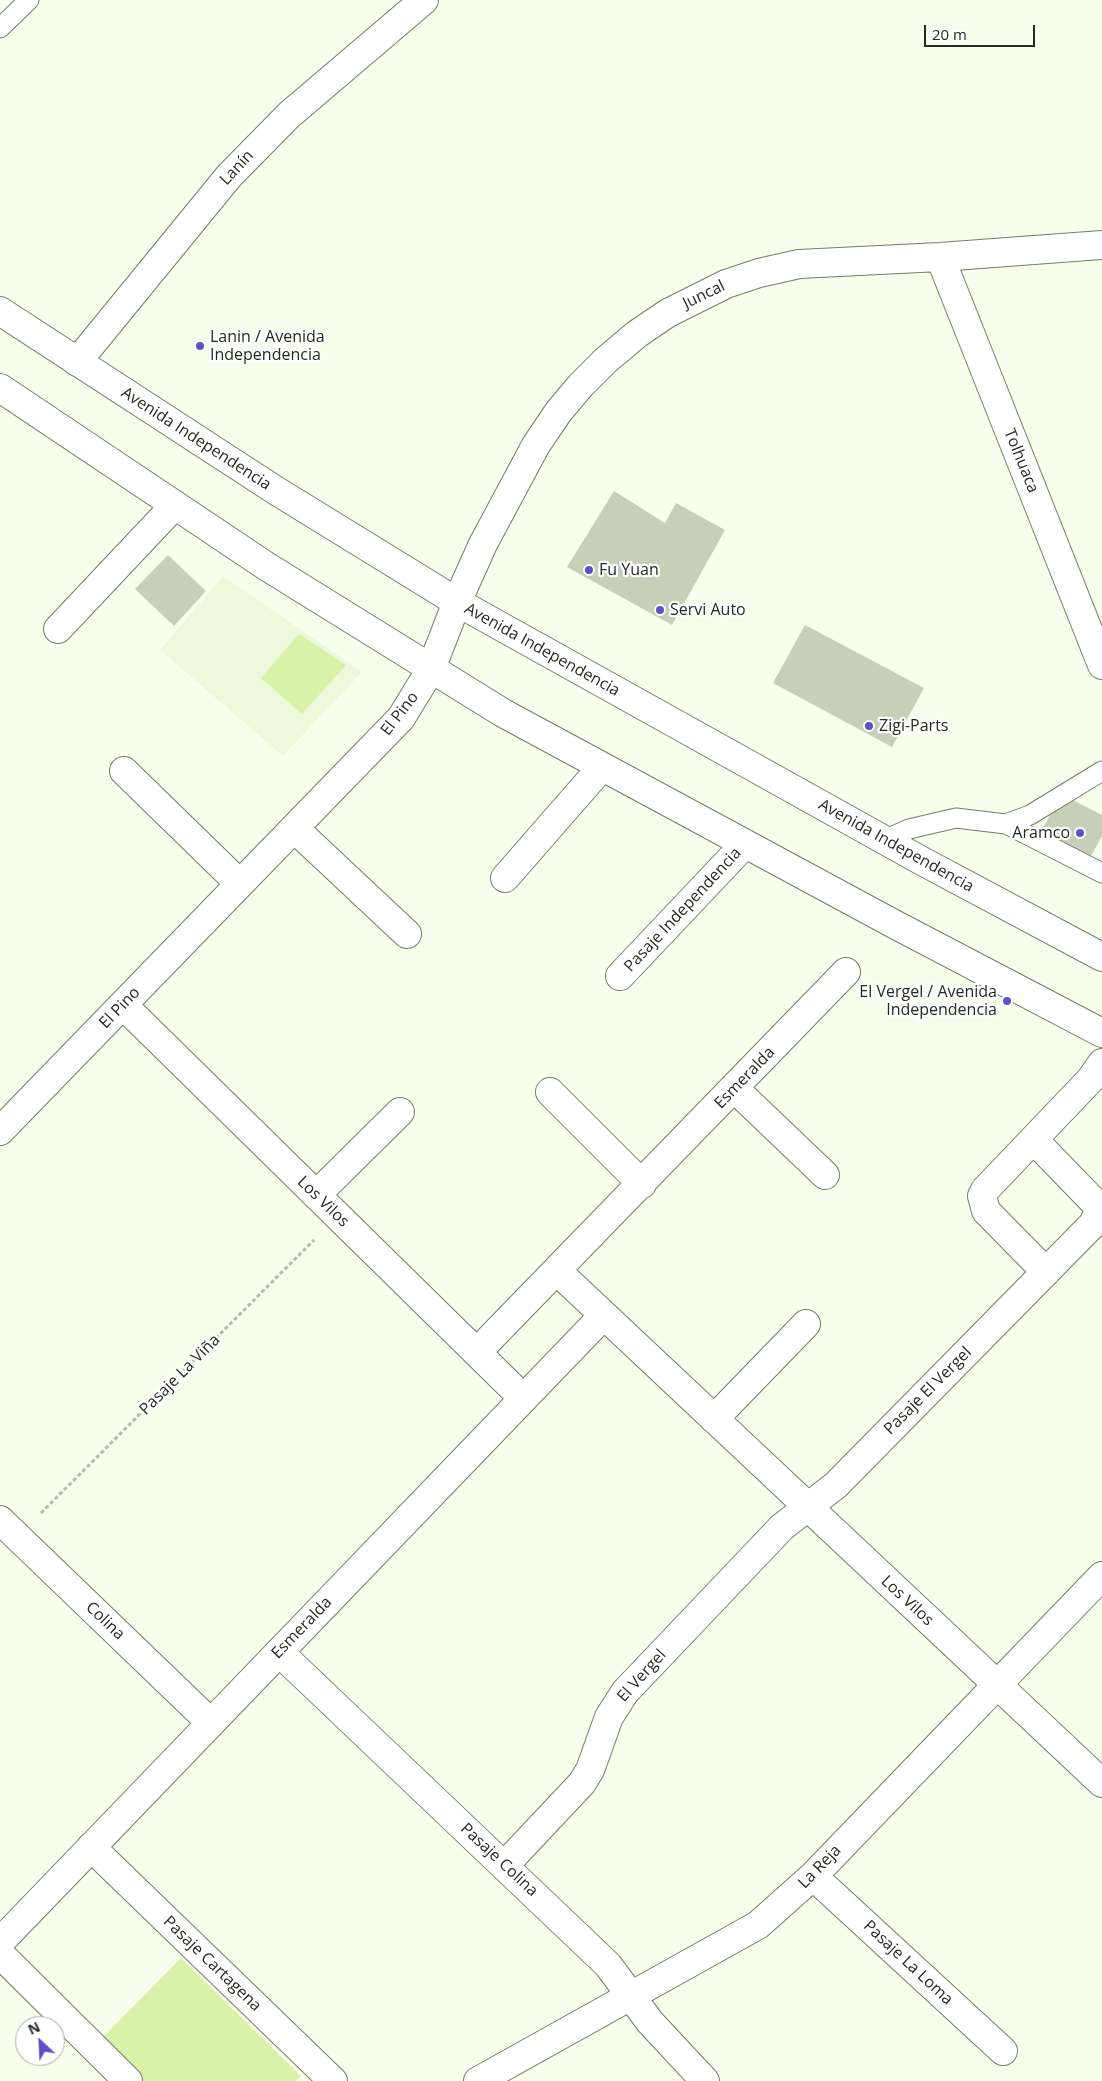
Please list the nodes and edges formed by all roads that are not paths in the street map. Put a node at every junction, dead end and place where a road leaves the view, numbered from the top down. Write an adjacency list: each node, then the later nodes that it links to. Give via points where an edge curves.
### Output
1 (29, 0): 3 (lane)
2 (424, 0): 7 (street, Lanín, via 290,115 229,176)
3 (0, 28)
4 (1102, 245): 5 (street, Juncal)
5 (940, 257): 10 (street, Juncal, via 799,264 759,273 698,297 637,334 581,385 536,445 483,544); 12 (street, Tolhuaca)
6 (0, 311): 7 (street, Avenida Independencia)
7 (77, 362): 10 (street, Avenida Independencia)
8 (0, 388): 9 (street)
9 (175, 505): 11 (street); 13 (street)
10 (457, 602): 13 (street, El Pino); 19 (street, Avenida Independencia)
11 (58, 629)
12 (1102, 665)
13 (431, 670): 14 (street); 18 (street, El Pino, via 401,718)
14 (601, 768): 20 (street); 22 (street)
15 (124, 771): 23 (street)
16 (1102, 771): 17 (lane, via 1030,815)
17 (1006, 824): 19 (lane, via 956,818 909,829); 21 (lane)
18 (294, 828): 23 (street, El Pino); 24 (street)
19 (884, 840): 25 (street, Avenida Independencia)
20 (745, 844): 27 (street, Pasaje Independencia); 29 (street)
21 (1102, 873)
22 (505, 878)
23 (240, 884): 28 (street, El Pino)
24 (407, 934)
25 (1102, 957)
26 (846, 972): 31 (street, Esmeralda)
27 (620, 976)
28 (123, 1005): 34 (street, El Pino); 38 (street, Los Vilos)
29 (1102, 1033)
30 (1102, 1063): 35 (street)
31 (735, 1089): 36 (street); 37 (street, Esmeralda)
32 (550, 1092): 37 (street)
33 (400, 1112): 38 (street)
34 (3, 1123)
35 (1034, 1140): 40 (street, via 985,1190 982,1201 986,1211); 40 (street, Pasaje El Vergel, via 1091,1197 1098,1212 1094,1223)
36 (825, 1175)
37 (642, 1184): 39 (street, Esmeralda)
38 (316, 1195): 43 (street, Los Vilos)
39 (557, 1271): 41 (street, Los Vilos); 43 (street, Esmeralda)
40 (1046, 1272): 46 (street, Pasaje El Vergel, via 836,1485)
41 (604, 1314): 44 (street, Esmeralda); 45 (street, Los Vilos)
42 (806, 1324): 45 (street)
43 (477, 1352): 44 (street, Los Vilos)
44 (523, 1398): 49 (street, Esmeralda)
45 (714, 1419): 46 (street, Los Vilos)
46 (808, 1507): 50 (street, Los Vilos); 54 (street, El Vergel, via 782,1527 625,1692 609,1717 582,1783)
47 (0, 1520): 51 (street, Colina)
48 (1102, 1576): 50 (street, La Reja)
49 (279, 1652): 51 (street, Esmeralda); 54 (street, Pasaje Colina)
50 (997, 1686): 52 (street, Los Vilos); 55 (street, La Reja)
51 (211, 1722): 53 (street, Esmeralda)
52 (1102, 1783)
53 (91, 1848): 56 (street, Esmeralda); 61 (street, Pasaje Cartagena)
54 (504, 1866): 58 (street, Pasaje Colina, via 608,1966)
55 (813, 1876): 58 (street, La Reja, via 758,1925); 59 (street, Pasaje La Loma)
56 (0, 1942)
57 (0, 1954): 60 (street)
58 (632, 1997): 62 (street, La Reja); 63 (street, Pasaje Colina, via 650,2022)
59 (1003, 2051)
60 (128, 2081)
61 (333, 2081)
62 (478, 2081)
63 (705, 2081)

